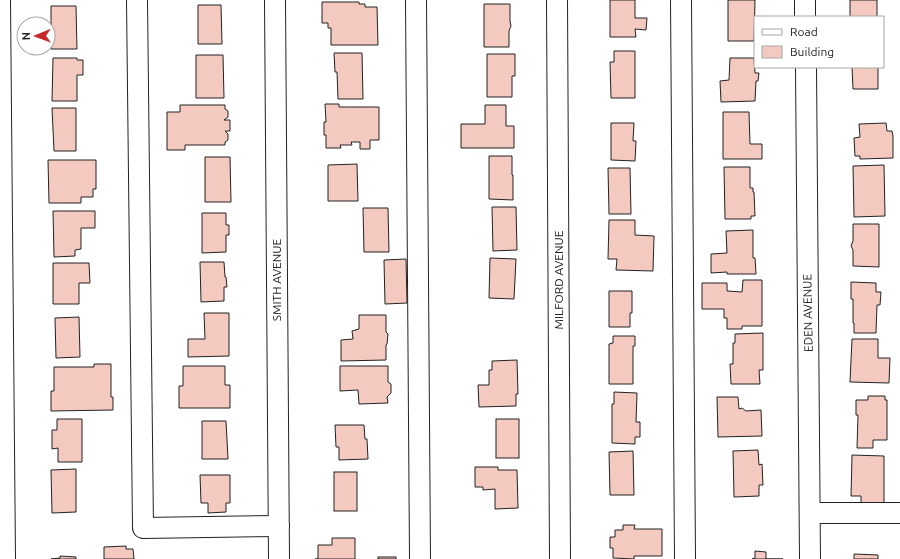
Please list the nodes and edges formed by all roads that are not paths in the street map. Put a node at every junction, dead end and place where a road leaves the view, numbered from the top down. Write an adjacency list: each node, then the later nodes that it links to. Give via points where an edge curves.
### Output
1 (0, 0): 13 (street)
2 (137, 0): 12 (street, via 143,528)
3 (274, 0): 12 (street, SMITH AVENUE)
4 (416, 0): 15 (street)
5 (557, 0): 16 (street, MILFORD AVENUE)
6 (681, 0): 17 (street)
7 (805, 0): 8 (street)
8 (805, 16)
9 (806, 68): 10 (street, EDEN AVENUE)
10 (810, 513): 11 (street); 18 (street, EDEN AVENUE)
11 (900, 513)
12 (279, 526): 14 (street, SMITH AVENUE)
13 (5, 559)
14 (279, 559)
15 (420, 559)
16 (560, 559)
17 (685, 559)
18 (810, 559)

